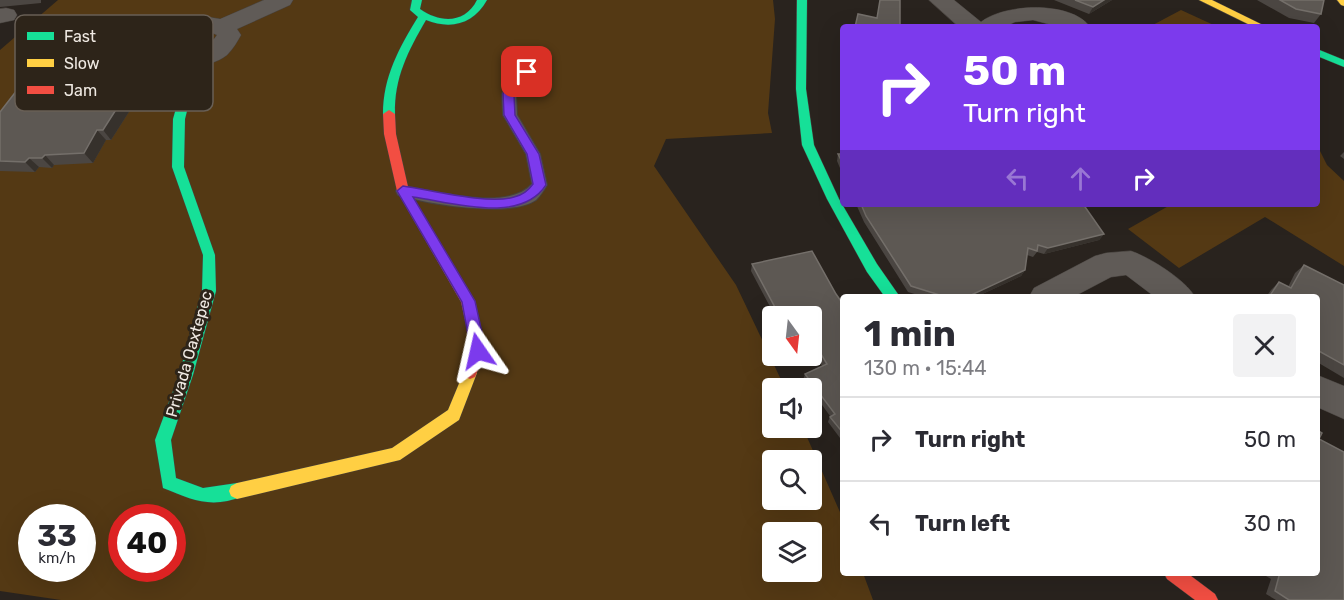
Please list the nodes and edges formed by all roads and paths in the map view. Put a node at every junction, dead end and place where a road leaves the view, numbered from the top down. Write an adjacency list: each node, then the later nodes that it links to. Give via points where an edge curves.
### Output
1 (282, 0): 13 (street)
2 (417, 0): 7 (street, via 415,10)
3 (482, 0): 7 (street, via 482,7 471,16 455,22 437,23)
4 (802, 0): 20 (street, via 801,89 808,145 833,199)
5 (940, 0): 8 (street)
6 (1204, 0): 11 (street)
7 (422, 18): 19 (street, via 392,73 388,100 390,134)
8 (968, 24)
9 (994, 24): 10 (street, via 1003,18 1036,14)
10 (1071, 24)
11 (1256, 24)
12 (213, 25): 13 (street)
13 (223, 27): 14 (street, via 229,35)
14 (213, 53)
15 (1320, 53): 16 (street)
16 (1344, 64)
17 (539, 66): 19 (lane, via 515,79 508,94 510,115 533,154 540,185 530,196 496,204)
18 (180, 111): 19 (street, Privada Oaxtepec, via 178,166 196,226 210,255 209,291 163,440 169,483 203,496 252,489 395,455 454,415 478,351 468,301)
19 (403, 191)
20 (891, 294)
21 (1051, 294): 22 (street, via 1106,265 1131,262)
22 (1175, 294)
23 (1320, 391): 24 (street)
24 (1344, 403)
25 (1177, 576): 26 (street)
26 (1209, 600)

